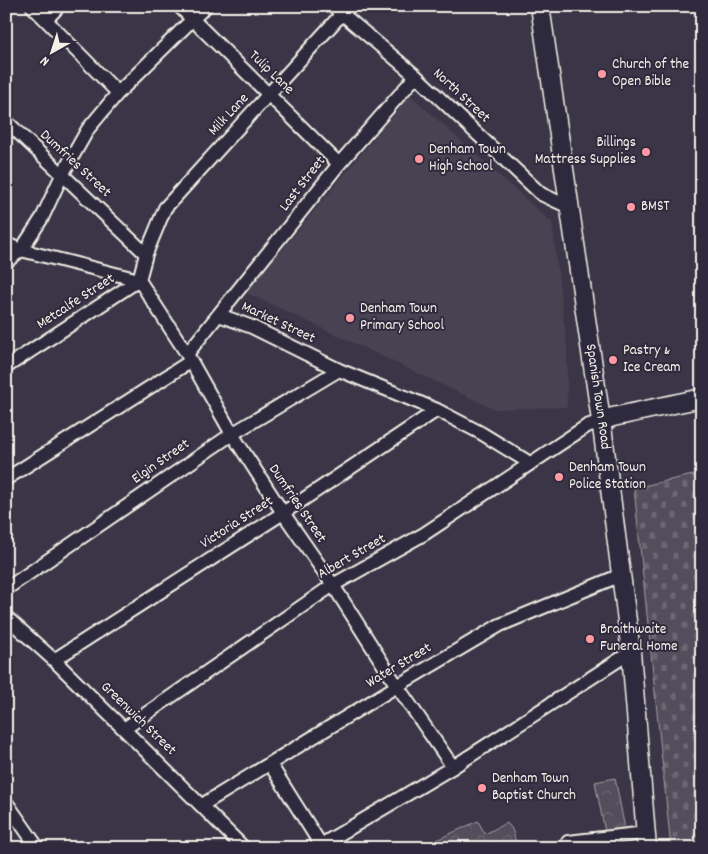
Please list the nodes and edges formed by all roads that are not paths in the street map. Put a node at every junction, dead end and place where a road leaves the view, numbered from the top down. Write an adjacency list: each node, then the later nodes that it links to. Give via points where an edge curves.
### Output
1 (32, 6): 7 (street)
2 (59, 6): 7 (street)
3 (179, 6): 8 (street, Tulip Lane)
4 (206, 6): 8 (street)
5 (540, 6): 15 (main road, Spanish Town Road)
6 (341, 9): 9 (street, North Street); 11 (street, Milk Lane)
7 (46, 20): 10 (street)
8 (193, 21): 10 (street); 11 (street, Tulip Lane)
9 (416, 76): 13 (street, Last Street); 15 (street, North Street, via 541,194)
10 (118, 93): 14 (street, via 88,129)
11 (270, 94): 13 (street, Tulip Lane); 18 (street, Milk Lane, via 164,208)
12 (6, 121): 14 (street, Dumfries Street)
13 (339, 164): 21 (street, Last Street)
14 (62, 174): 17 (street, via 42,218); 18 (street, Dumfries Street)
15 (569, 207): 27 (main road, Spanish Town Road)
16 (6, 244): 17 (street)
17 (20, 250): 19 (street); 20 (street)
18 (146, 254): 20 (street)
19 (6, 262)
20 (139, 280): 22 (street); 23 (street, Metcalfe Street)
21 (220, 315): 22 (street, Market Street); 24 (street, Market Street, via 252,327)
22 (189, 358): 28 (street, Dumfries Street); 30 (street)
23 (6, 367)
24 (339, 370): 26 (street, Market Street); 28 (street, Elgin Street)
25 (702, 398): 27 (main road)
26 (437, 410): 29 (street, Market Street); 31 (street, Victoria Street)
27 (601, 421): 29 (street, Albert Street, via 587,426); 32 (main road, Spanish Town Road)
28 (232, 434): 31 (street, Dumfries Street); 34 (street, Elgin Street)
29 (529, 464): 33 (street, Albert Street, via 424,534)
30 (6, 479)
31 (283, 513): 33 (street, Dumfries Street); 37 (street, Victoria Street)
32 (622, 575): 36 (main road, Spanish Town Road); 38 (street, Water Street, via 500,625)
33 (333, 585): 38 (street, Dumfries Street); 39 (street, Albert Street)
34 (6, 588)
35 (6, 617): 37 (street, Greenwich Street)
36 (631, 652): 41 (street); 44 (main road, Spanish Town Road)
37 (54, 660): 39 (street, Greenwich Street)
38 (397, 686): 40 (street, Water Street); 41 (street, Dumfries Street)
39 (124, 729): 43 (street, Greenwich Street)
40 (270, 764): 43 (street, Water Street); 45 (street)
41 (453, 767): 45 (street)
42 (6, 802): 46 (street)
43 (202, 805): 47 (street, Greenwich Street)
44 (647, 841): 48 (street, via 568,842)
45 (319, 846)
46 (38, 848)
47 (244, 848)
48 (568, 848)

